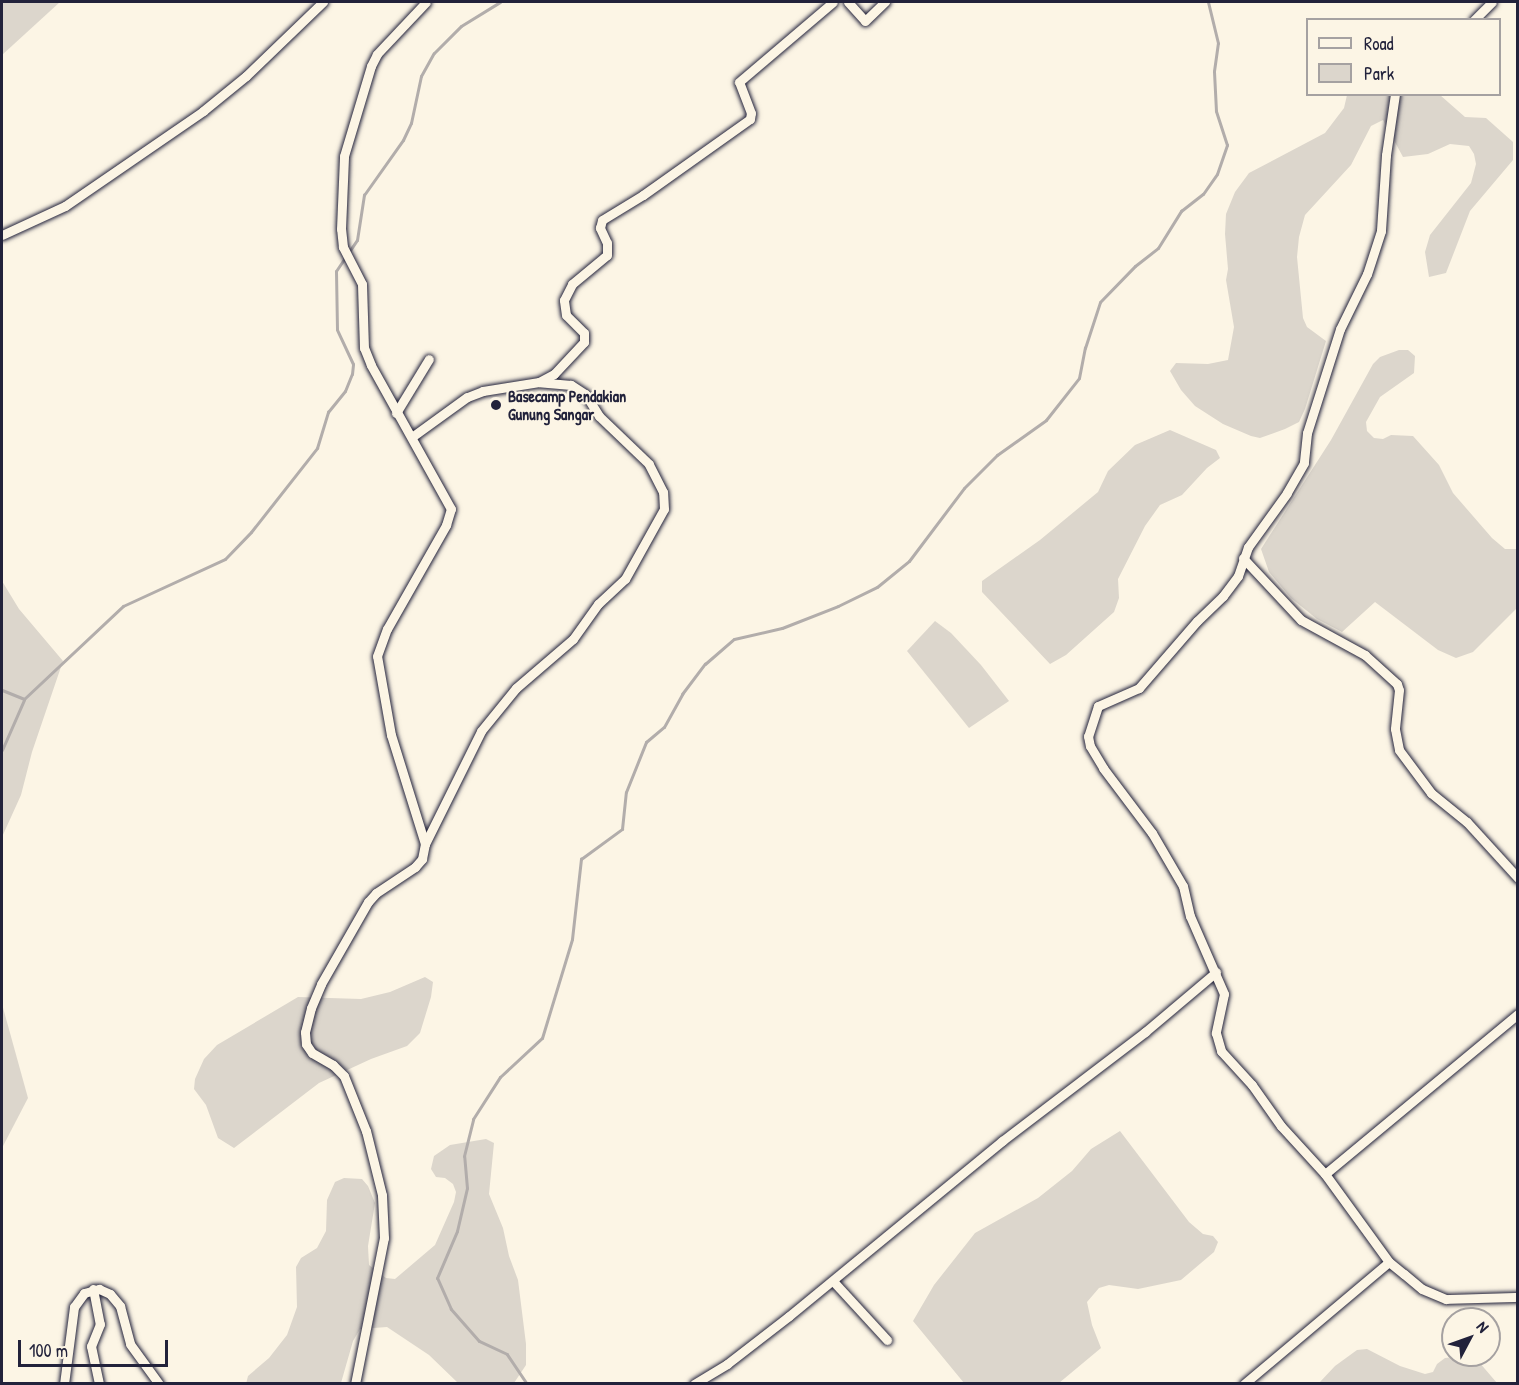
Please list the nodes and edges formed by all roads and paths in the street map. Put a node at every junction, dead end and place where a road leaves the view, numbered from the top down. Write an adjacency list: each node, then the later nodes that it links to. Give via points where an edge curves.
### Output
1 (323, 2): 9 (street, via 246,76 203,111 65,206)
2 (426, 2): 12 (street, via 377,54 344,156 343,248 362,284 364,348)
3 (833, 2): 11 (street, via 739,82 750,119 602,220 600,228 608,243 607,255 565,293 566,315 584,333 584,342 554,374)
4 (848, 2): 5 (street, via 865,21)
5 (885, 2)
6 (1492, 2): 7 (street)
7 (1476, 18)
8 (1395, 96): 14 (street, via 1381,231 1374,255 1340,329 1306,433 1304,463)
9 (2, 236)
10 (429, 359): 12 (street)
11 (540, 382): 13 (street, via 467,397); 15 (street, via 571,385 585,394 599,416 649,464 663,492 664,509 625,579 598,604 573,639 531,673 485,725)
12 (396, 413): 13 (street)
13 (412, 437): 15 (street, via 450,504 451,513 380,643 377,666 391,735)
14 (1243, 558): 16 (street, via 1301,620 1365,655 1397,684 1395,729 1399,750 1431,793 1467,822); 17 (street, via 1238,576 1223,596 1139,688 1098,706 1088,736 1103,768 1174,868 1190,916)
15 (425, 844): 28 (street, via 415,867 368,902 321,984 305,1032 309,1049 339,1070 348,1083 366,1131 382,1195 384,1238)
16 (1518, 878)
17 (1216, 972): 19 (street, via 1224,996 1216,1033 1221,1051); 21 (street)
18 (1518, 1014): 19 (street)
19 (1325, 1174): 20 (street)
20 (1389, 1262): 23 (street, via 1422,1289 1446,1299); 30 (street)
21 (833, 1281): 24 (street); 29 (street, via 727,1364)
22 (93, 1289): 25 (street, via 79,1297 74,1307); 26 (street, via 100,1324 91,1346); 27 (street, via 105,1291 120,1306 130,1344)
23 (1518, 1297)
24 (887, 1340)
25 (64, 1383)
26 (99, 1383)
27 (159, 1383)
28 (355, 1383)
29 (694, 1383)
30 (1244, 1383)

